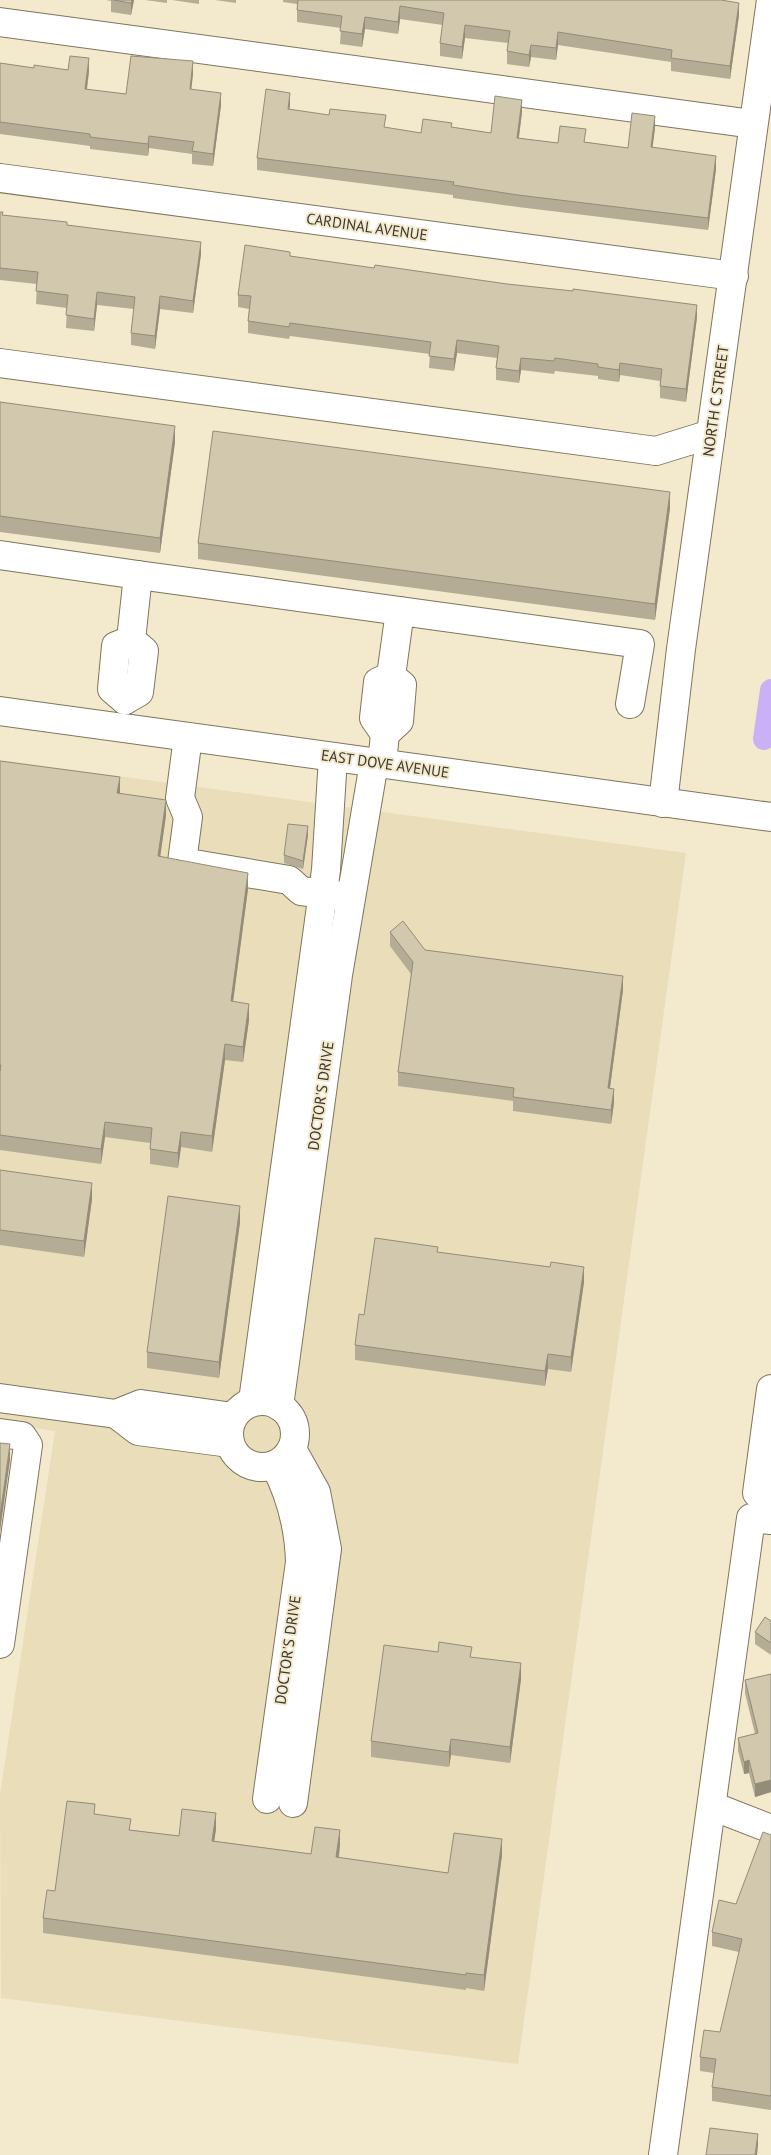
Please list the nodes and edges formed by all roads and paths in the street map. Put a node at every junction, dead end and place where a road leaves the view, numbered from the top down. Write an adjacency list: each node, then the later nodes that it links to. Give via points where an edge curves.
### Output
1 (770, 0): 3 (street, NORTH C STREET)
2 (0, 22): 3 (street)
3 (753, 124): 5 (street, NORTH C STREET)
4 (0, 178): 5 (street, CARDINAL AVENUE)
5 (734, 276): 7 (street, NORTH C STREET)
6 (0, 363): 7 (street, via 656,451)
7 (711, 434): 12 (street, NORTH C STREET)
8 (0, 555): 9 (street)
9 (138, 575): 10 (street); 15 (street, via 131,640 144,651 139,692 125,700)
10 (400, 611): 11 (street); 18 (street, DOCTOR'S DRIVE, via 391,676 402,684 399,721 385,734)
11 (640, 644): 12 (street); 13 (street)
12 (681, 649): 19 (street, NORTH C STREET)
13 (630, 704)
14 (0, 711): 15 (street, EAST DOVE AVENUE)
15 (122, 728): 16 (street, EAST DOVE AVENUE)
16 (188, 737): 17 (street, EAST DOVE AVENUE); 21 (street, via 180,798 188,817 182,862 289,880 301,890)
17 (333, 757): 18 (street, EAST DOVE AVENUE); 21 (street, DOCTOR'S DRIVE)
18 (378, 763): 19 (street, EAST DOVE AVENUE); 22 (street, DOCTOR'S DRIVE)
19 (662, 803): 20 (street, EAST DOVE AVENUE)
20 (771, 817)
21 (323, 894): 22 (street); 23 (street, DOCTOR'S DRIVE)
22 (351, 898): 24 (street, DOCTOR'S DRIVE)
23 (311, 971): 24 (street); 25 (street, DOCTOR'S DRIVE)
24 (338, 975): 25 (street, DOCTOR'S DRIVE)
25 (317, 1031): 28 (street, DOCTOR'S DRIVE, via 282,1281)
26 (771, 1389): 31 (street, via 757,1493)
27 (13, 1400): 28 (street, via 116,1414 141,1404); 29 (street)
28 (249, 1417): 30 (street, DOCTOR'S DRIVE, via 289,1414 295,1435); 30 (street, via 236,1455 245,1463 259,1467)
29 (11, 1434): 33 (street, via 28,1445)
30 (283, 1457): 34 (street, DOCTOR'S DRIVE, via 299,1488 299,1543 313,1564)
31 (771, 1494)
32 (771, 1520): 37 (street, via 751,1518)
33 (0, 1644)
34 (288, 1740): 35 (street, DOCTOR'S DRIVE); 36 (street, DOCTOR'S DRIVE)
35 (267, 1799)
36 (293, 1803)
37 (712, 1806): 38 (street); 39 (street)
38 (771, 1828)
39 (663, 2155)

